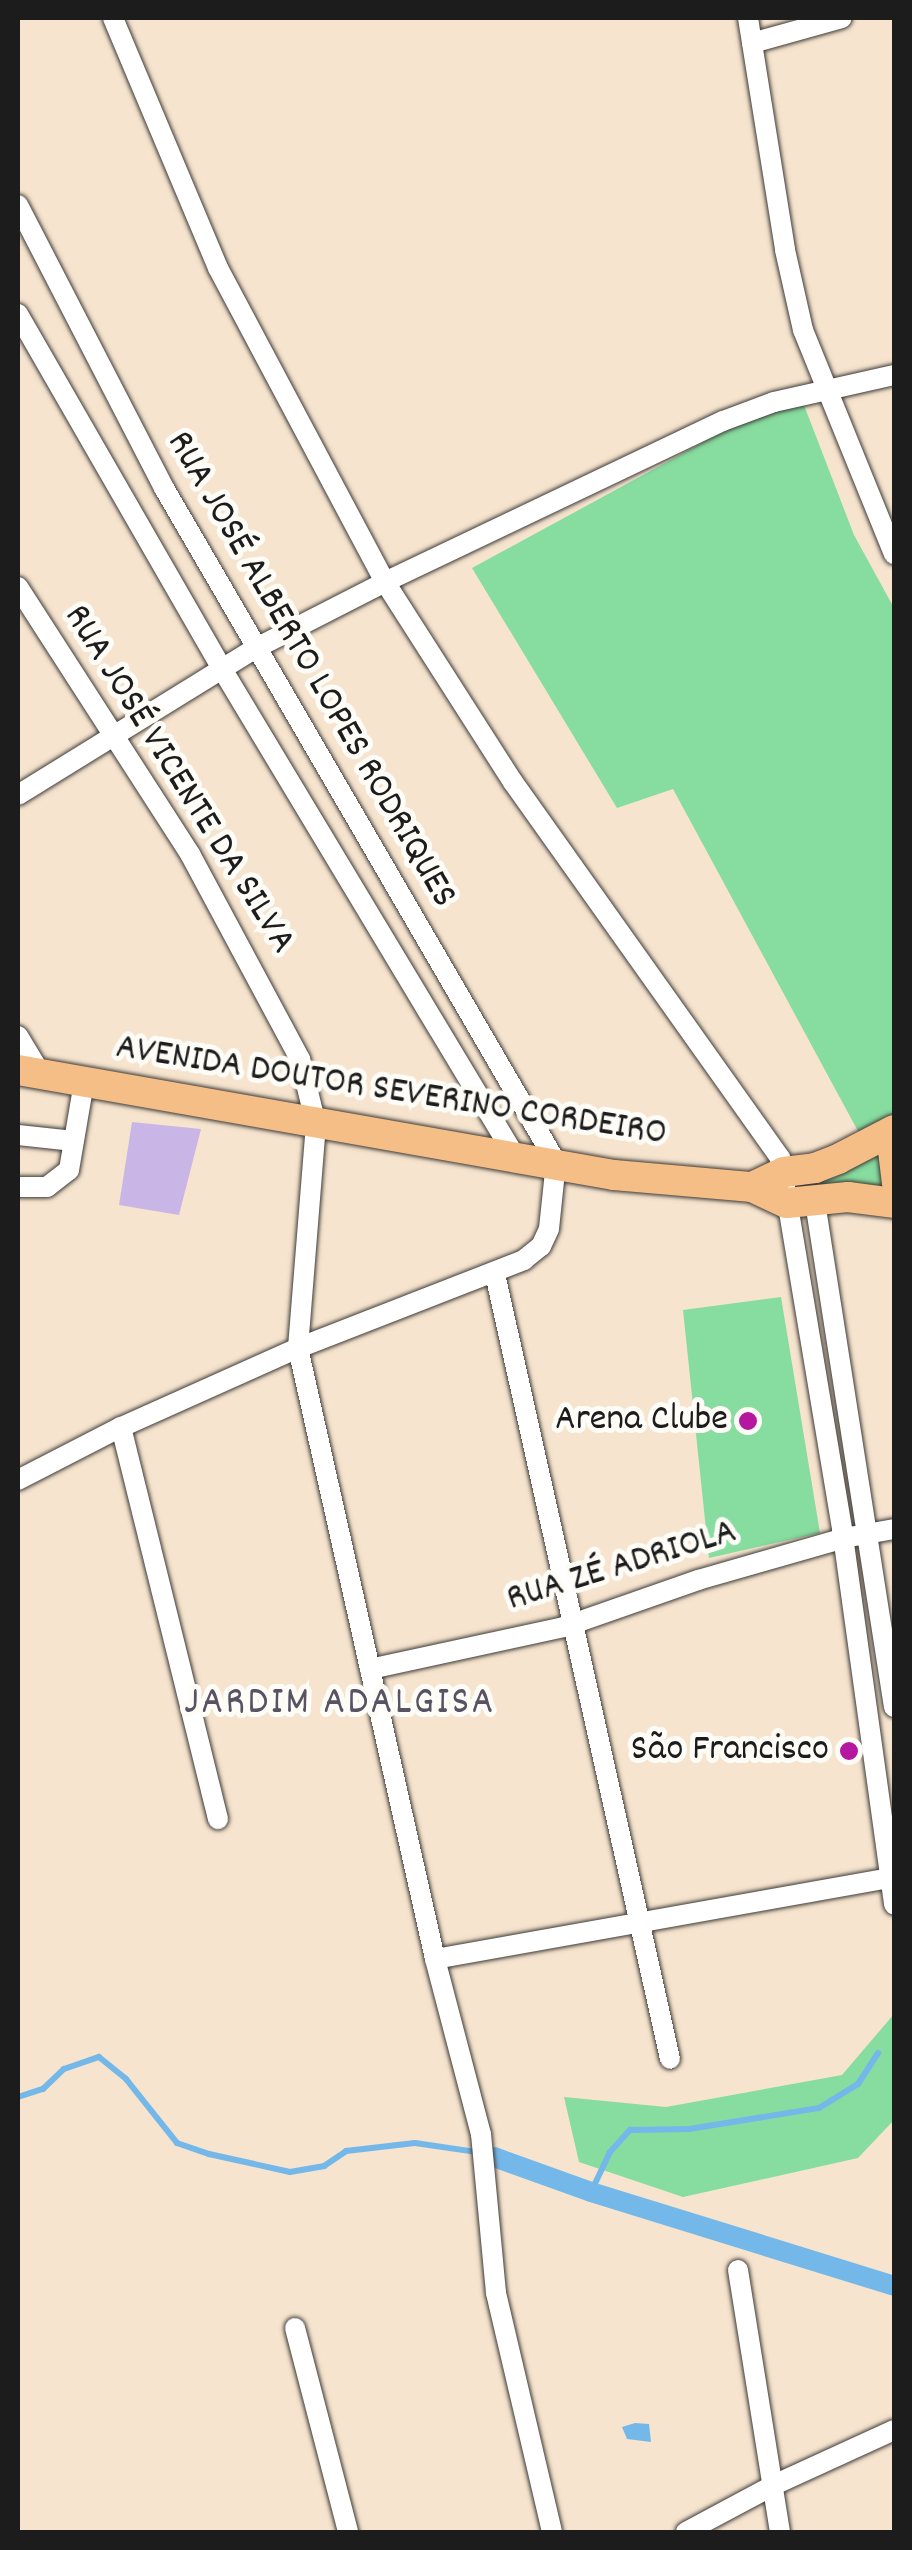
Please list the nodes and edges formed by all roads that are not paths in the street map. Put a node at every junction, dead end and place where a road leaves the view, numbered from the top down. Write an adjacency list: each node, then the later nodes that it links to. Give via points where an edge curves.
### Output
1 (112, 18): 11 (street, via 218,268)
2 (748, 18): 4 (street)
3 (842, 18): 4 (street)
4 (752, 42): 9 (street, via 785,250)
5 (18, 205): 6 (street, RUA JOSÉ ALBERTO LOPES RODRIQUES)
6 (24, 240): 13 (street, RUA JOSÉ ALBERTO LOPES RODRIQUES)
7 (18, 314): 14 (street, RUA JOSÉ ALBERTO LOPES RODRIQUES)
8 (894, 375): 9 (street)
9 (825, 391): 10 (street); 11 (street, via 723,421)
10 (894, 554)
11 (385, 582): 13 (street); 26 (street, via 512,782 770,1141)
12 (18, 587): 15 (street, RUA JOSÉ VICENTE DA SILVA)
13 (258, 646): 14 (street); 25 (street, RUA JOSÉ ALBERTO LOPES RODRIQUES)
14 (222, 669): 15 (street); 24 (street, RUA JOSÉ ALBERTO LOPES RODRIQUES)
15 (112, 738): 16 (street); 20 (street, RUA JOSÉ VICENTE DA SILVA, via 190,854 260,978 300,1059)
16 (18, 795)
17 (18, 1036): 18 (street)
18 (29, 1072): 19 (highway, AVENIDA DOUTOR SEVERINO CORDEIRO)
19 (84, 1082): 20 (highway, AVENIDA DOUTOR SEVERINO CORDEIRO); 23 (street)
20 (316, 1124): 24 (highway, AVENIDA DOUTOR SEVERINO CORDEIRO); 33 (street, RUA JOSÉ VICENTE DA SILVA)
21 (891, 1132): 26 (highway, via 815,1168); 27 (main road)
22 (18, 1135): 23 (street)
23 (74, 1141): 28 (street, via 63,1179 48,1187)
24 (512, 1154): 25 (highway, AVENIDA DOUTOR SEVERINO CORDEIRO)
25 (556, 1162): 29 (highway, AVENIDA DOUTOR SEVERINO CORDEIRO); 32 (street, via 549,1230 541,1246)
26 (784, 1172): 29 (highway); 30 (street)
27 (894, 1183)
28 (18, 1187)
29 (752, 1187): 30 (highway, AVENIDA DOUTOR SEVERINO CORDEIRO)
30 (801, 1202): 31 (highway, AVENIDA DOUTOR SEVERINO CORDEIRO, via 848,1196); 37 (street); 38 (street)
31 (894, 1203)
32 (495, 1274): 33 (street); 39 (street)
33 (298, 1348): 34 (street); 40 (street, RUA JOSÉ VICENTE DA SILVA)
34 (120, 1427): 35 (street); 42 (street)
35 (18, 1480)
36 (894, 1529): 37 (street, RUA ZÉ ADRIOLA)
37 (869, 1533): 38 (street, RUA ZÉ ADRIOLA); 41 (street)
38 (844, 1538): 39 (street, RUA ZÉ ADRIOLA); 43 (street)
39 (574, 1624): 40 (street, RUA ZÉ ADRIOLA); 45 (street)
40 (370, 1669): 46 (street, RUA JOSÉ VICENTE DA SILVA)
41 (894, 1706)
42 (218, 1820)
43 (892, 1878): 44 (street); 45 (street)
44 (894, 1904)
45 (641, 1920): 46 (street); 47 (street)
46 (435, 1959): 53 (street, RUA JOSÉ VICENTE DA SILVA, via 481,2134 496,2293)
47 (670, 2059)
48 (738, 2270): 51 (street)
49 (296, 2328): 52 (street)
50 (894, 2430): 51 (street)
51 (774, 2485): 54 (street); 55 (street)
52 (348, 2532)
53 (552, 2532)
54 (686, 2532)
55 (780, 2532)

